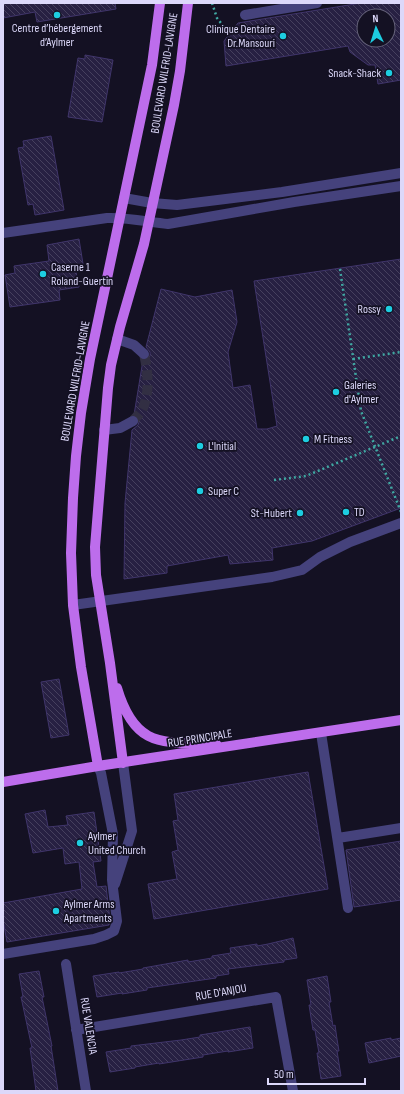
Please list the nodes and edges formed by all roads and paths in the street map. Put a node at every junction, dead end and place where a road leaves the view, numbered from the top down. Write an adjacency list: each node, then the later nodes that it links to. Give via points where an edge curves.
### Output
1 (160, 3): 9 (main road, BOULEVARD WILFRID-LAVIGNE, via 152,65)
2 (188, 3): 10 (main road, BOULEVARD WILFRID-LAVIGNE, via 180,71)
3 (212, 3): 6 (path, via 217,18)
4 (317, 3): 5 (street)
5 (246, 15)
6 (224, 27)
7 (401, 173): 10 (street, via 177,205)
8 (401, 186): 12 (street, via 168,224)
9 (124, 198): 10 (street); 11 (main road, BOULEVARD WILFRID-LAVIGNE)
10 (152, 203): 12 (main road, BOULEVARD WILFRID-LAVIGNE)
11 (120, 217): 12 (street); 13 (street); 27 (main road, BOULEVARD WILFRID-LAVIGNE, via 81,413 73,498)
12 (148, 222): 15 (main road, BOULEVARD WILFRID-LAVIGNE)
13 (3, 233)
14 (340, 269): 18 (path)
15 (117, 339): 17 (street, via 134,345); 20 (main road, BOULEVARD WILFRID-LAVIGNE, via 110,370)
16 (401, 352): 18 (path)
17 (144, 354)
18 (353, 359): 22 (path, via 361,411)
19 (133, 421): 20 (street, via 120,428)
20 (104, 430): 26 (main road, BOULEVARD WILFRID-LAVIGNE, via 95,547)
21 (401, 436): 22 (path)
22 (374, 447): 23 (path, via 306,476); 24 (path)
23 (274, 480)
24 (401, 513)
25 (401, 523): 26 (street, via 350,542 320,557 302,570)
26 (100, 601): 27 (street); 28 (main road, BOULEVARD WILFRID-LAVIGNE)
27 (73, 605): 33 (main road, BOULEVARD WILFRID-LAVIGNE)
28 (110, 664): 31 (main road, via 126,711 142,733 158,741); 32 (main road, BOULEVARD WILFRID-LAVIGNE)
29 (401, 720): 30 (main road, RUE PRINCIPALE)
30 (321, 732): 31 (main road, RUE PRINCIPALE); 36 (street)
31 (244, 744): 32 (main road, RUE PRINCIPALE)
32 (123, 763): 33 (main road, RUE PRINCIPALE); 37 (street, via 132,831)
33 (98, 766): 34 (main road, RUE PRINCIPALE); 37 (street, via 113,834)
34 (3, 782)
35 (401, 828): 36 (street)
36 (338, 838): 38 (street)
37 (113, 890): 39 (street, via 117,911 114,931 94,939)
38 (348, 908)
39 (3, 954)
40 (66, 964): 41 (street, RUE VALENCIA)
41 (76, 1030): 42 (street, RUE VALENCIA); 43 (street, RUE D'ANJOU, via 276,997)
42 (86, 1091)
43 (293, 1091)

